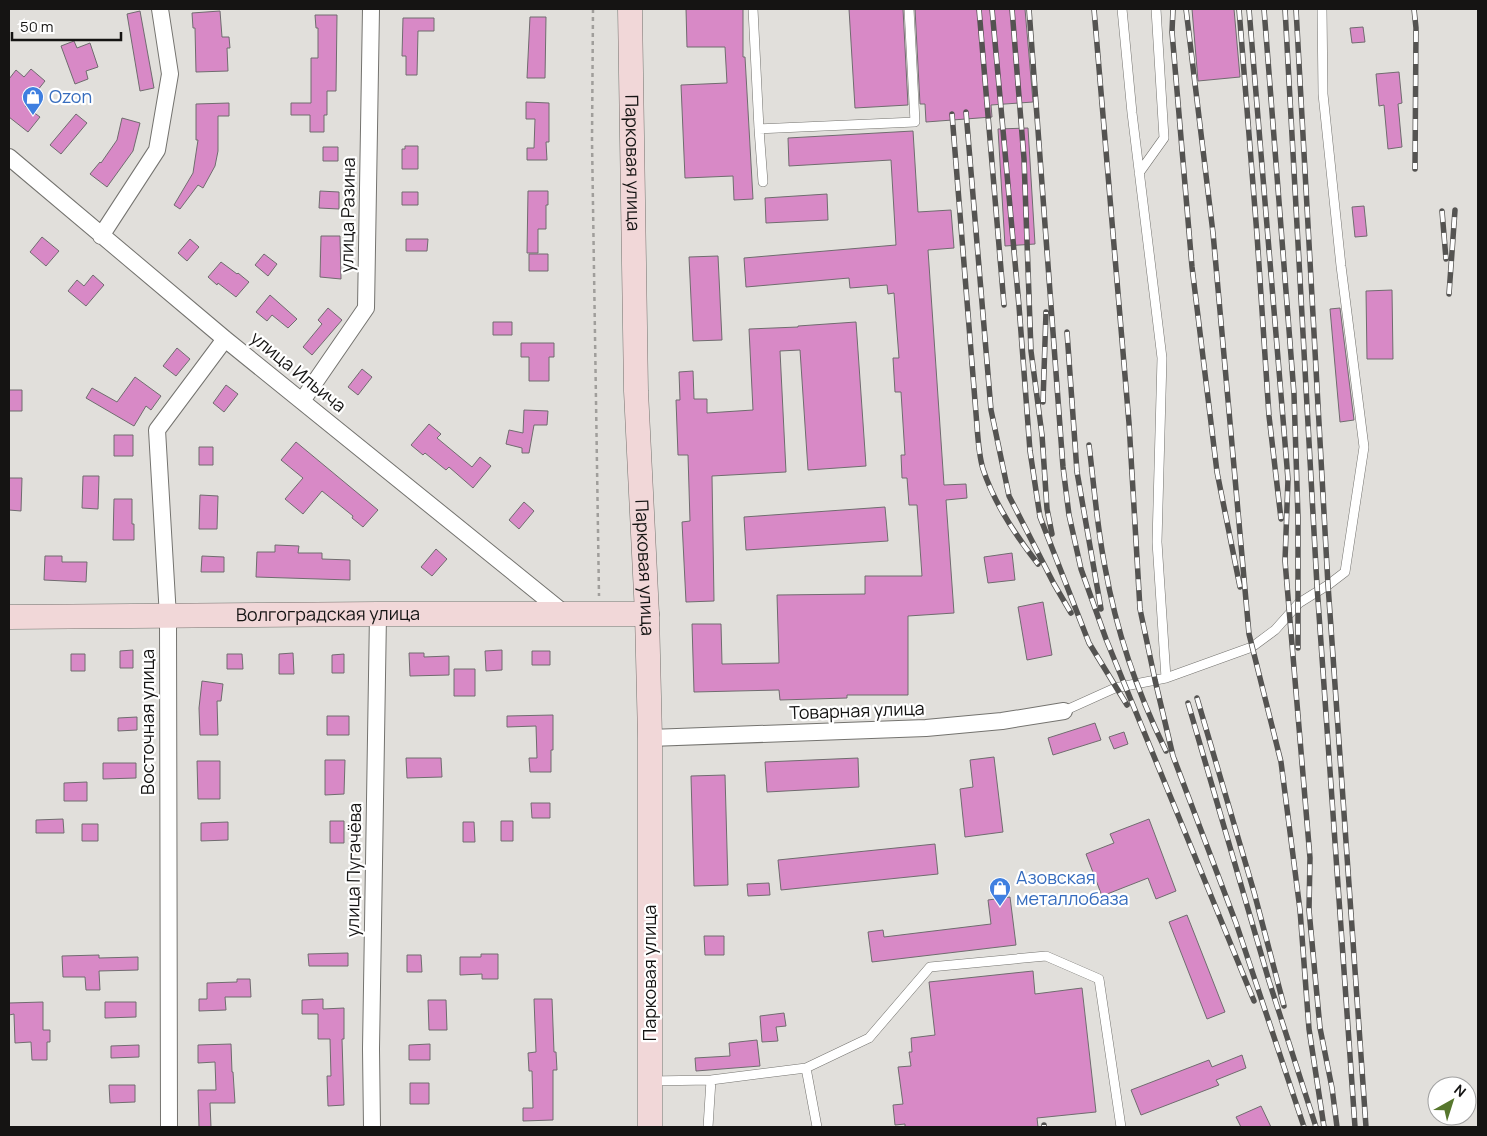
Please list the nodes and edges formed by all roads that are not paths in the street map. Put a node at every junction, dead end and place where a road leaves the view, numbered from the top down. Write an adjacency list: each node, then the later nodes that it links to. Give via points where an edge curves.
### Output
1 (160, 9): 13 (street, via 170,74 157,150)
2 (371, 9): 15 (street, улица Разина, via 366,308)
3 (630, 9): 18 (main road, Парковая улица, via 636,391)
4 (754, 9): 9 (lane)
5 (909, 9): 9 (lane, via 916,122)
6 (1122, 9): 11 (lane)
7 (1156, 9): 11 (lane, via 1164,138)
8 (1322, 9): 21 (lane, via 1323,94 1364,447 1345,572 1299,602 1275,630 1252,647)
9 (759, 129): 12 (lane)
10 (9, 157): 13 (street, улица Ильича)
11 (1139, 173): 21 (lane, via 1162,358 1157,542)
12 (763, 182)
13 (101, 236): 14 (street, улица Ильича)
14 (225, 339): 15 (street, улица Ильича); 20 (street, Восточная улица, via 157,430)
15 (302, 401): 17 (street, улица Ильича)
16 (378, 614): 17 (main road, Волгоградская улица); 20 (main road, Волгоградская улица); 28 (street, улица Пугачёва)
17 (565, 614): 18 (main road, Волгоградская улица)
18 (647, 614): 23 (main road, Парковая улица)
19 (9, 617): 20 (main road, Волгоградская улица)
20 (168, 617): 27 (street, Восточная улица)
21 (1166, 678): 22 (lane, via 1115,688)
22 (1064, 711): 23 (street, Товарная улица, via 926,728)
23 (650, 738): 26 (main road, Парковая улица)
24 (806, 1068): 25 (lane); 31 (lane); 32 (lane, via 869,1038 930,966 1046,956 1099,979)
25 (711, 1080): 26 (lane); 30 (lane)
26 (649, 1081): 29 (main road, Парковая улица)
27 (169, 1127)
28 (372, 1127)
29 (650, 1127)
30 (708, 1127)
31 (817, 1127)
32 (1121, 1127)

